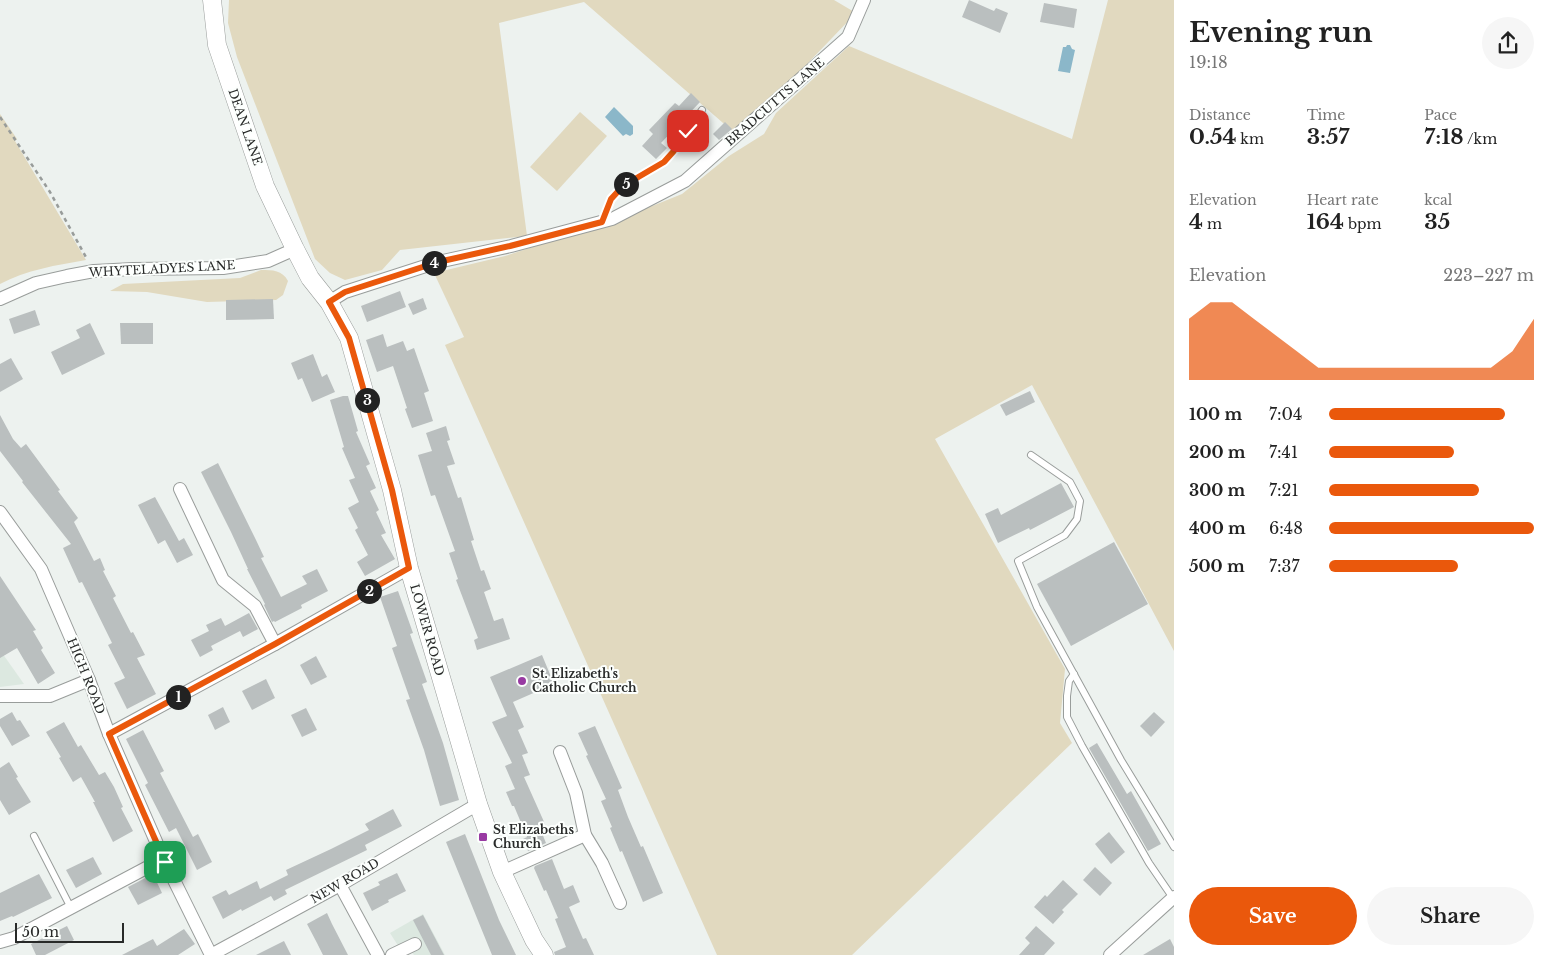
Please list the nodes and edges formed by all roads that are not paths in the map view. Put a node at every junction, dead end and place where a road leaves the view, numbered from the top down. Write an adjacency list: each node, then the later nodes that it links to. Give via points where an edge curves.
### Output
1 (212, 0): 5 (street, DEAN LANE, via 217,45 265,186)
2 (864, 0): 4 (street, BRADCUTTS LANE, via 848,37 685,181)
3 (702, 110): 4 (lane, via 664,162 623,186 611,199)
4 (602, 222): 7 (street, BRADCUTTS LANE, via 438,262 345,292)
5 (294, 249): 6 (street, WHYTELADYES LANE, via 268,261 223,268 94,272 67,276 36,283); 7 (street, LOWER ROAD, via 310,278)
6 (0, 299)
7 (329, 302): 11 (street, LOWER ROAD, via 349,338 392,490)
8 (1031, 455): 13 (lane, via 1070,482 1080,501 1077,519 1064,535 1018,561 1037,607)
9 (180, 489): 12 (street, via 223,580 255,606)
10 (0, 512): 14 (street, HIGH ROAD, via 41,569)
11 (409, 568): 12 (street); 18 (street, LOWER ROAD)
12 (275, 644): 16 (street)
13 (1074, 674): 21 (lane); 25 (lane, via 1069,680 1067,717 1149,863)
14 (89, 680): 15 (street, via 50,696); 16 (street, HIGH ROAD)
15 (0, 696)
16 (109, 734): 22 (street, HIGH ROAD)
17 (560, 752): 20 (street, via 576,793)
18 (478, 804): 23 (street, LOWER ROAD); 24 (street, NEW ROAD)
19 (34, 836): 27 (lane)
20 (585, 836): 23 (street); 26 (street, via 602,863)
21 (1174, 847)
22 (165, 862): 27 (street, via 148,867); 30 (street, HIGH ROAD)
23 (502, 872): 33 (street, LOWER ROAD)
24 (340, 885): 30 (street, NEW ROAD); 31 (street)
25 (1174, 898): 34 (street)
26 (620, 903)
27 (70, 908): 28 (street, via 14,938)
28 (0, 942)
29 (415, 944): 32 (street)
30 (211, 955)
31 (378, 955)
32 (392, 955)
33 (544, 955)
34 (1110, 955)

